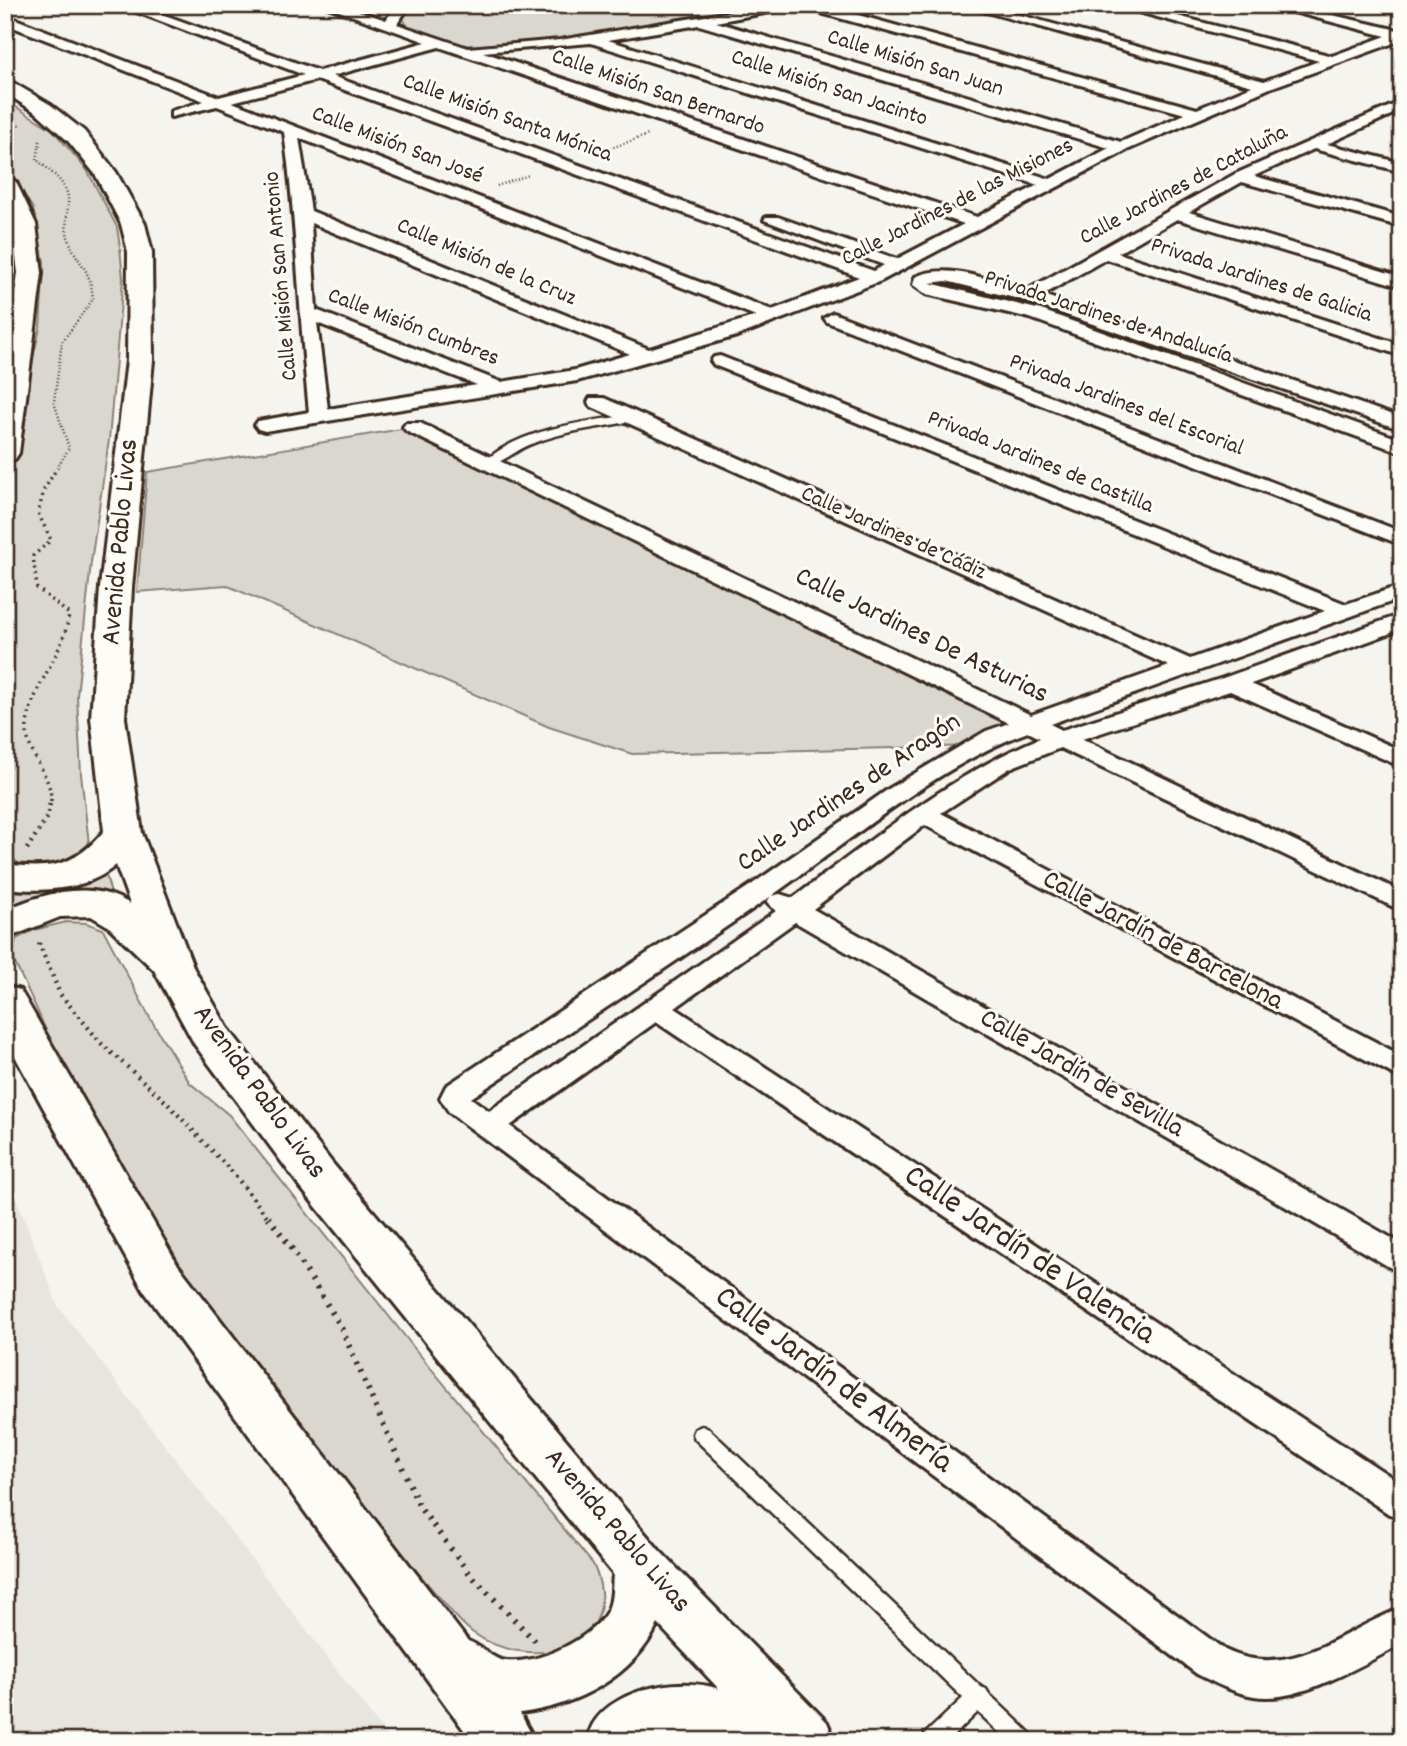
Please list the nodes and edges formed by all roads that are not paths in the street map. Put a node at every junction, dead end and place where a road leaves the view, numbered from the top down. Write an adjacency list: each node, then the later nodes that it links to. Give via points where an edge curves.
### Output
1 (15, 5): 11 (street)
2 (124, 5): 23 (street, Calle Misión Santa Mónica)
3 (167, 5): 21 (street, Calle Misión Santa Mónica)
4 (328, 5): 14 (street, Calle Misión San Bernardo)
5 (404, 5): 14 (street)
6 (796, 5): 13 (street)
7 (807, 5): 32 (street)
8 (968, 5): 26 (street)
9 (1119, 5): 20 (street)
10 (1273, 5): 15 (street)
11 (5, 7)
12 (5, 19): 29 (street, Calle Misión San José)
13 (696, 20): 17 (street); 38 (street, Calle Misión San Juan)
14 (390, 26): 16 (street, Calle Misión San Bernardo)
15 (1401, 36): 20 (street, Calle Jardines de las Misiones)
16 (419, 37): 18 (street, Calle Misión San Bernardo); 21 (street)
17 (592, 39): 19 (street, via 534,47); 44 (street, Calle Misión San Jacinto)
18 (437, 43): 19 (street, Calle Misión San Bernardo); 22 (street)
19 (454, 48): 48 (street, Calle Misión San Bernardo)
20 (1333, 60): 26 (street, Calle Jardines de las Misiones)
21 (327, 70): 22 (street, Calle Misión Santa Mónica); 23 (street, Calle Misión Santa Mónica); 24 (street); 40 (street, Calle Misión Santa Mónica)
22 (348, 70): 28 (street, Calle Misión Santa Mónica)
23 (309, 71): 24 (street)
24 (292, 80): 29 (street)
25 (5, 84): 35 (main road, Avenida Pablo Livas)
26 (1265, 85): 32 (street, Calle Jardines de las Misiones)
27 (5, 92): 35 (main road)
28 (424, 97)
29 (220, 101): 31 (street); 36 (street, Calle Misión San José)
30 (1402, 105): 33 (street, Calle Jardines de Cataluña)
31 (176, 114)
32 (1199, 114): 38 (street, Calle Jardines de las Misiones)
33 (1376, 116): 34 (street); 37 (street, Calle Jardines de Cataluña)
34 (1402, 123)
35 (36, 124): 81 (main road, Avenida Pablo Livas, via 76,136 105,172 134,223 140,252 139,360 108,718)
36 (291, 131): 46 (street, Calle Misión San Antonio); 56 (street, Calle Misión San José)
37 (1311, 144): 41 (street); 42 (street, Calle Jardines de Cataluña)
38 (1122, 147): 44 (street, Calle Jardines de las Misiones)
39 (590, 155): 40 (street)
40 (565, 163): 52 (street, Calle Misión Santa Mónica)
41 (1402, 169)
42 (1240, 177): 45 (street, Calle Jardines de Cataluña); 49 (street)
43 (5, 182): 69 (main road, via 24,224 30,273)
44 (1051, 184): 48 (street, Calle Jardines de las Misiones)
45 (1174, 213): 50 (street, Calle Jardines de Cataluña); 53 (street)
46 (303, 214): 55 (street, Calle Misión San Antonio); 59 (street, Calle Misión de la Cruz)
47 (757, 215): 51 (street)
48 (975, 222): 51 (street, Calle Jardines de las Misiones)
49 (1402, 222)
50 (1106, 254): 54 (street, Calle Jardines de Cataluña); 58 (street, Privada Jardines de Galicia)
51 (899, 265): 52 (street, Calle Jardines de las Misiones)
52 (875, 277): 56 (street, Calle Jardines de las Misiones)
53 (1402, 282)
54 (1029, 296): 65 (street, Privada Jardines de Andalucía); 68 (street, Privada Jardines de Andalucía, via 946,275 920,283 1035,314)
55 (307, 313): 61 (street, Calle Misión Cumbres); 63 (street, Calle Misión San Antonio)
56 (773, 317): 59 (street, Calle Jardines de las Misiones)
57 (833, 318): 71 (street, Privada Jardines del Escorial)
58 (1402, 351)
59 (650, 356): 61 (street, Calle Jardines de las Misiones)
60 (720, 361): 73 (street, Privada Jardines de Castilla)
61 (502, 389): 63 (street, Calle Jardines de las Misiones)
62 (597, 402): 64 (street, Calle Jardines de Cádiz)
63 (319, 416): 66 (street, Calle Jardines de las Misiones)
64 (633, 418): 70 (lane, via 548,433 513,446); 75 (street, Calle Jardines de Cádiz)
65 (1402, 424)
66 (265, 425)
67 (413, 427): 70 (street, Calle Jardines De Asturias)
68 (1402, 447)
69 (5, 453)
70 (488, 463): 77 (street, Calle Jardines De Asturias)
71 (1402, 539)
72 (1402, 590): 73 (street, Calle Jardines de Aragón)
73 (1342, 610): 75 (street, Calle Jardines de Aragón)
74 (1394, 630): 76 (street, Calle Jardines de Aragón)
75 (1188, 666): 77 (street, Calle Jardines de Aragón)
76 (1231, 683): 78 (street, Calle Jardines de Aragón); 79 (street)
77 (1027, 722): 78 (street, Calle Jardines De Asturias); 82 (street, Calle Jardines de Aragón, via 899,793)
78 (1062, 738): 80 (street, Calle Jardines de Aragón, via 1002,763); 84 (street, Calle Jardines De Asturias)
79 (1402, 760)
80 (923, 814): 85 (street, Calle Jardines de Aragón); 89 (street, Calle Jardín de Barcelona)
81 (123, 833): 83 (main road, via 92,865); 86 (main road, Avenida Pablo Livas)
82 (760, 891): 85 (street, Calle Jardín de Sevilla); 90 (street, Calle Jardines de Aragón, via 457,1093)
83 (18, 898): 86 (main road, via 110,909)
84 (1402, 903)
85 (794, 910): 88 (street, Calle Jardines de Aragón); 92 (street, Calle Jardín de Sevilla)
86 (174, 969): 95 (main road, Avenida Pablo Livas, via 210,1035 317,1176)
87 (5, 1000): 97 (main road, via 161,1278)
88 (656, 1009): 91 (street, Calle Jardines de Aragón); 94 (street, Calle Jardín de Valencia)
89 (1402, 1069)
90 (456, 1100): 91 (street, Calle Jardín de Almería)
91 (489, 1126): 96 (street, Calle Jardín de Almería, via 1210,1662 1258,1679 1280,1678)
92 (1402, 1259)
93 (702, 1434): 98 (lane)
94 (1402, 1503)
95 (640, 1567): 97 (main road, via 639,1601 631,1623 605,1651 567,1675 505,1687); 102 (main road, Avenida Pablo Livas)
96 (1402, 1625)
97 (447, 1658): 99 (main road)
98 (979, 1696): 103 (lane); 104 (lane)
99 (506, 1741)
100 (615, 1741): 101 (main road, via 632,1724 650,1715 687,1709 715,1714)
101 (756, 1741)
102 (806, 1741)
103 (933, 1741)
104 (1023, 1741)

